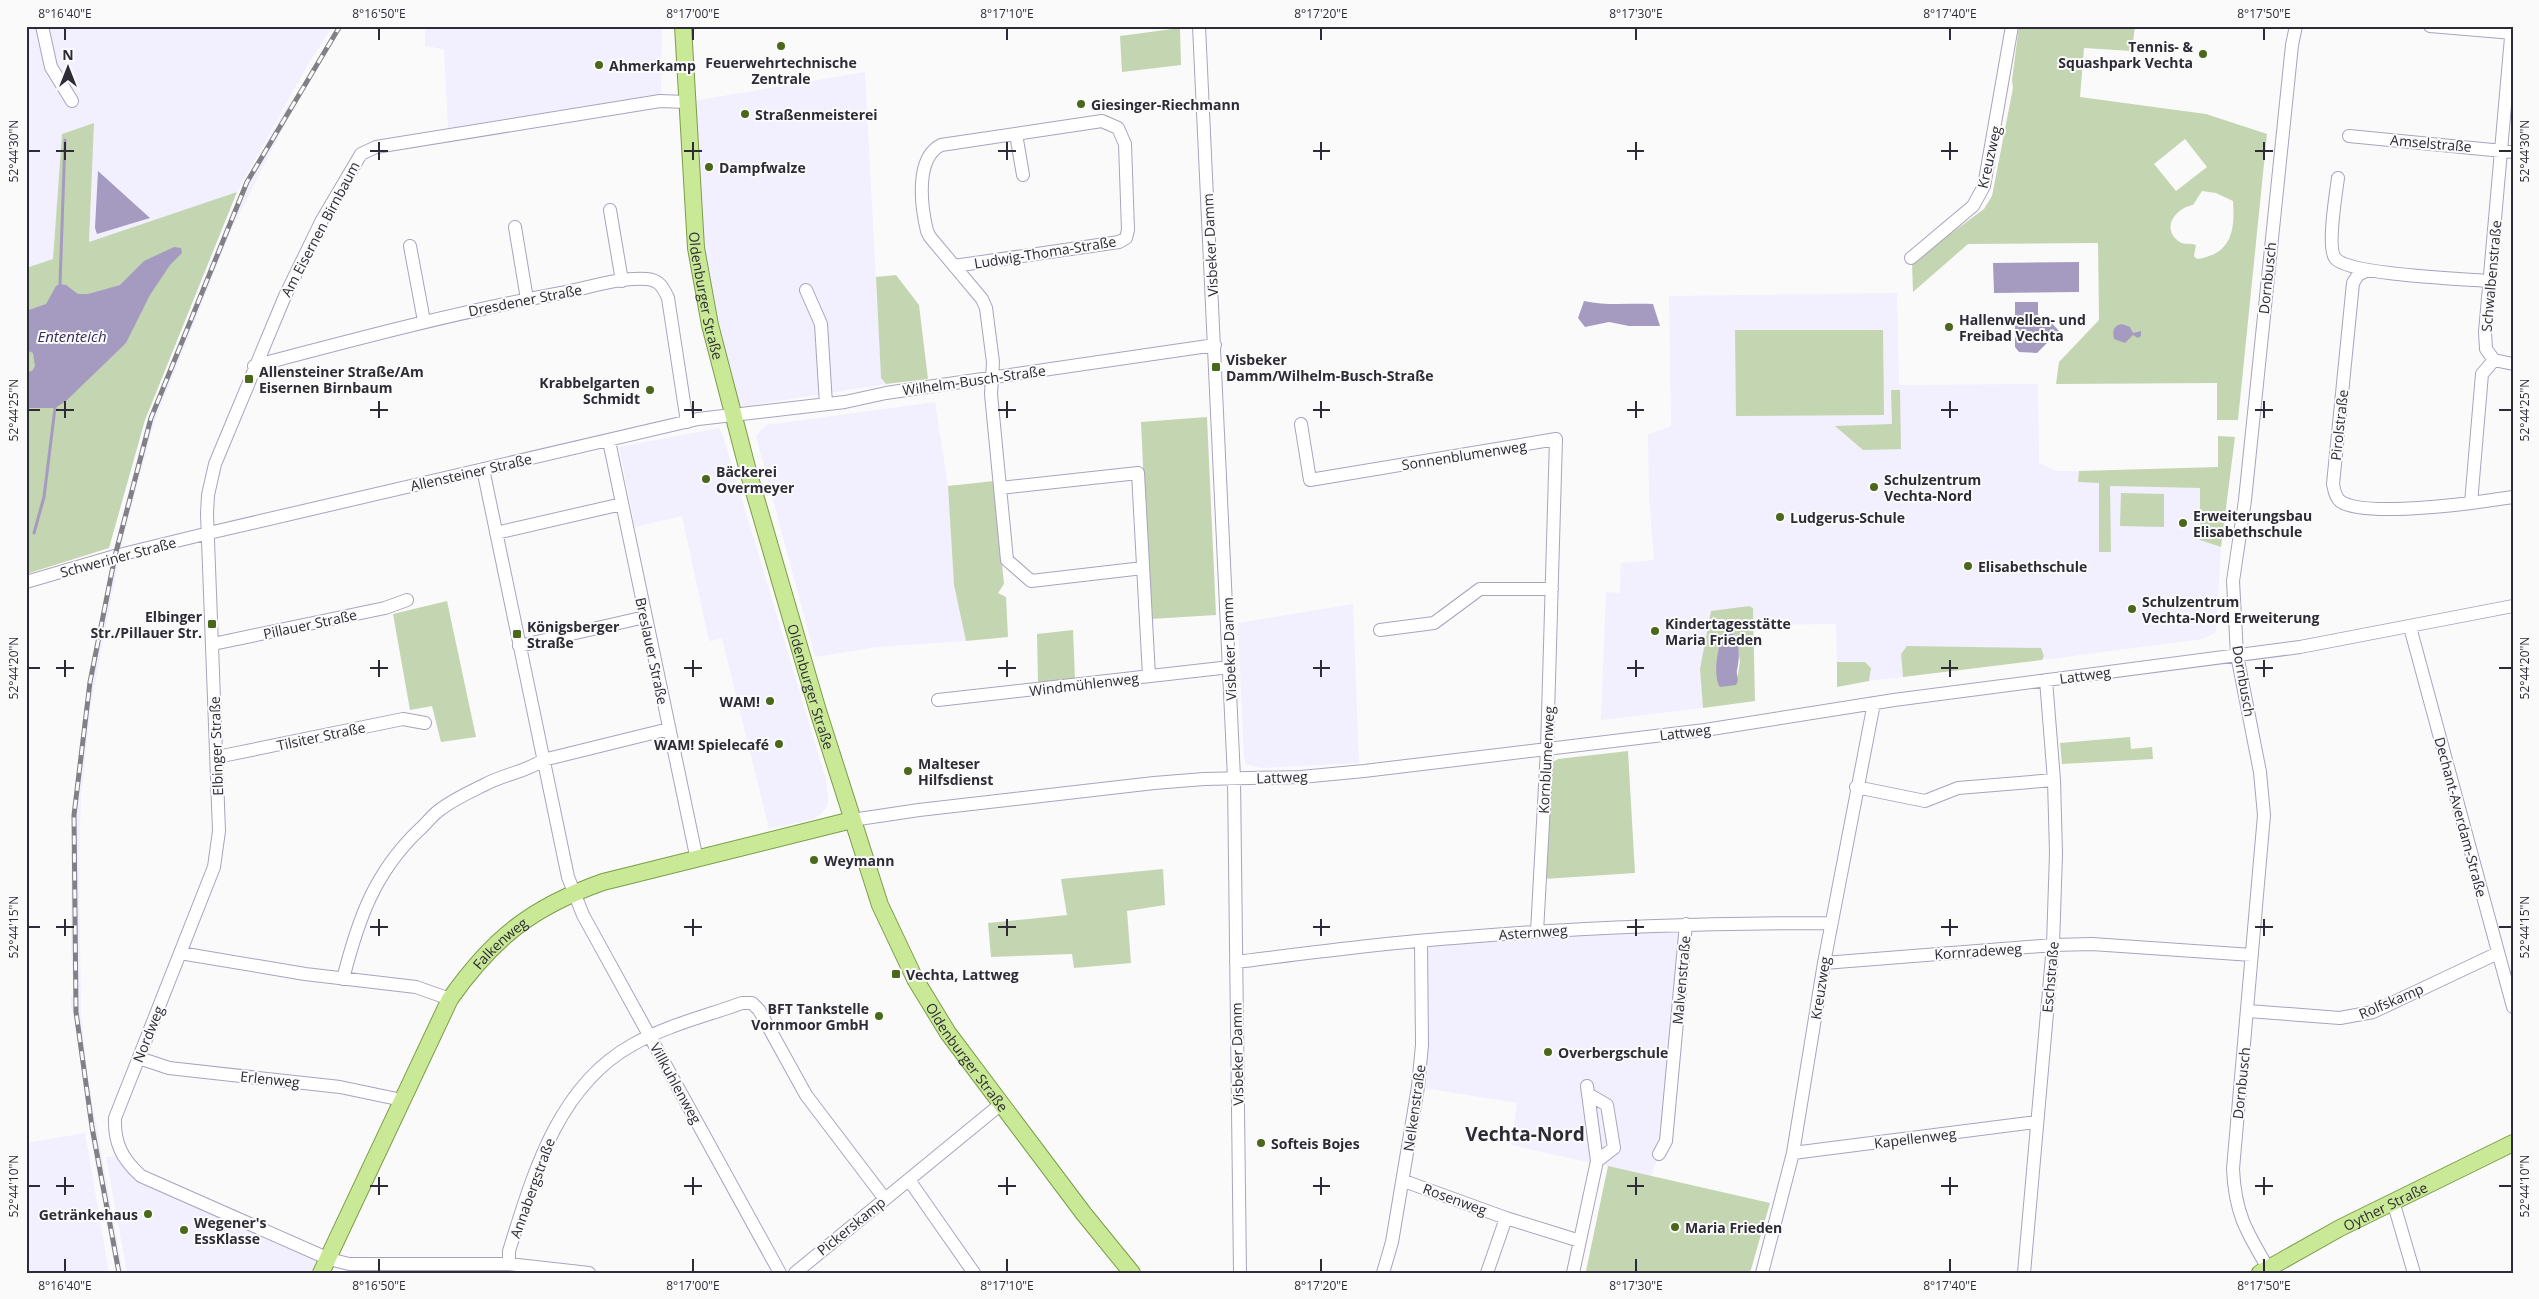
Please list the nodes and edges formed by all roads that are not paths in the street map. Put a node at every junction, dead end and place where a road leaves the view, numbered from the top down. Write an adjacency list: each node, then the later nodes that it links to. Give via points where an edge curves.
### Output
1 (42, 26): 8 (street, via 51,67)
2 (682, 26): 9 (main road, Oldenburger Straße)
3 (1199, 26): 26 (street, Visbeker Damm)
4 (2012, 26): 18 (street, Kreuzweg, via 1984,186 1973,206)
5 (2296, 26): 54 (street, Dornbusch, via 2288,74 2245,500 2233,580)
6 (2430, 26): 7 (street)
7 (2512, 31): 12 (street, Schwalbenstraße)
8 (72, 101)
9 (687, 102): 29 (street, Am Eisernen Birnbaum, via 651,103 376,147 360,154 322,220); 32 (main road, Oldenburger Straße, via 693,220 700,274)
10 (1016, 134): 13 (street); 19 (street, Ludwig-Thoma-Straße, via 941,145 933,149 923,167 927,230); 19 (street, Ludwig-Thoma-Straße, via 1102,121 1118,128 1125,144 1126,238 1119,242)
11 (2349, 136): 12 (street, Amselstraße)
12 (2507, 151): 22 (street, Schwalbenstraße)
13 (1023, 175)
14 (2338, 178): 20 (street, via 2332,246 2334,257 2344,264)
15 (610, 210): 21 (street)
16 (515, 227): 24 (street)
17 (410, 246): 25 (street)
18 (1911, 258)
19 (954, 266): 30 (street, Ludwig-Thoma-Straße, via 986,308)
20 (2368, 270): 22 (street); 40 (street, Pirolstraße, via 2358,275 2353,283 2333,484 2335,493 2340,501 2353,506 2424,509)
21 (622, 281): 24 (street, Dresdener Straße); 33 (street, Dresdener Straße, via 647,279 664,288)
22 (2490, 281): 27 (street, Schwalbenstraße, via 2485,332 2486,350)
23 (806, 290): 31 (street, via 821,324)
24 (526, 299): 25 (street, Dresdener Straße)
25 (424, 321): 29 (street, Dresdener Straße)
26 (1215, 345): 30 (street, Wilhelm-Busch-Straße); 55 (street, Visbeker Damm)
27 (2494, 360): 28 (street); 40 (street, via 2482,374)
28 (2513, 364)
29 (254, 366): 42 (street, Am Eisernen Birnbaum, via 211,478 207,514)
30 (992, 377): 31 (street, Wilhelm-Busch-Straße); 37 (street, Ludwig-Thoma-Straße)
31 (826, 404): 32 (street, Wilhelm-Busch-Straße)
32 (733, 415): 33 (street, Allensteiner Straße); 68 (main road, Oldenburger Straße)
33 (687, 422): 35 (street, Allensteiner Straße)
34 (1301, 424): 39 (street, Sonnenblumenweg, via 1310,480 1556,439)
35 (609, 440): 36 (street, Allensteiner Straße); 41 (street, Breslauer Straße)
36 (483, 470): 42 (street, Allensteiner Straße); 43 (street)
37 (1000, 488): 44 (street, Ludwig-Thoma-Straße, via 1007,560 1031,581); 44 (street, via 1138,473)
38 (2513, 497): 40 (street)
39 (1554, 503): 46 (street, Kornblumenweg)
40 (2471, 503)
41 (622, 504): 43 (street); 49 (street, Breslauer Straße)
42 (209, 533): 45 (street, Schweriner Straße); 52 (street, Elbinger Straße)
43 (496, 533): 53 (street)
44 (1143, 568): 56 (street)
45 (26, 582)
46 (1552, 588): 51 (street, via 1480,589 1434,623); 62 (street, Kornblumenweg)
47 (407, 600): 52 (street, Pillauer Straße, via 385,608)
48 (2513, 606): 50 (street, Lattweg)
49 (645, 617): 53 (street); 61 (street, Breslauer Straße)
50 (2410, 628): 54 (street, Lattweg); 77 (street, Dechant-Averdam-Straße)
51 (1380, 630)
52 (213, 644): 63 (street, Elbinger Straße)
53 (519, 646): 64 (street)
54 (2237, 655): 57 (street, Lattweg); 78 (street, Dornbusch, via 2260,772 2264,815)
55 (1230, 667): 56 (street, Windmühlenweg); 65 (street, Visbeker Damm)
56 (1149, 676): 58 (street, Windmühlenweg)
57 (2046, 680): 59 (street, Lattweg); 66 (street, Eschstraße)
58 (938, 700)
59 (1874, 702): 62 (street, Lattweg, via 1710,729); 67 (street, Kreuzweg)
60 (425, 723): 63 (street, Tilsiter Straße, via 403,719)
61 (669, 729): 64 (street); 69 (street, Breslauer Straße)
62 (1548, 749): 65 (street, Lattweg, via 1329,775); 73 (street, Kornblumenweg)
63 (217, 757): 76 (street, Elbinger Straße, via 219,831 214,867)
64 (543, 760): 70 (street, via 568,877); 81 (street, via 532,768 487,783 441,809 401,847 380,876 362,913)
65 (1234, 778): 68 (street, Lattweg, via 1154,783); 79 (street, Visbeker Damm)
66 (2054, 780): 67 (street, via 1958,788 1925,801); 75 (street, Eschstraße)
67 (1856, 787): 71 (street, Kreuzweg)
68 (852, 820): 69 (main road, Falkenweg); 88 (main road, Oldenburger Straße, via 880,905 915,979 948,1033)
69 (697, 860): 70 (main road, Falkenweg, via 603,882)
70 (575, 892): 82 (main road, Falkenweg, via 517,926 492,946); 85 (street, Villkuhlenweg, via 583,915)
71 (1831, 923): 72 (street, Asternweg); 80 (street, Kreuzweg)
72 (1686, 924): 73 (street, Asternweg); 92 (street, Malvenstraße, via 1666,1141)
73 (1537, 932): 74 (street, Asternweg)
74 (1421, 940): 79 (street, Asternweg); 95 (street, Nelkenstraße, via 1422,1045)
75 (2053, 945): 78 (street, Kornradeweg, via 2134,945); 80 (street, Kornradeweg); 89 (street, Eschstraße)
76 (180, 953): 81 (street); 86 (street, Nordweg)
77 (2498, 953): 83 (street, Dechant-Averdam-Straße); 84 (street, Rolfskamp, via 2373,1012 2354,1017)
78 (2252, 955): 84 (street, Dornbusch)
79 (1236, 962): 108 (street, Visbeker Damm)
80 (1824, 963): 91 (street, Kreuzweg)
81 (343, 979): 82 (street, via 416,987)
82 (450, 999): 87 (main road, Falkenweg)
83 (2513, 1007)
84 (2248, 1011): 102 (street, Dornbusch, via 2233,1169 2234,1192 2245,1229)
85 (650, 1036): 96 (street, Annabergstraße, via 742,1003 752,1004 759,1010 806,1095); 100 (street, Annabergstraße, via 630,1045 604,1065 574,1096 555,1127 536,1169 509,1251); 104 (street, Villkuhlenweg)
86 (139, 1058): 87 (street, Erlenweg, via 169,1068 340,1087); 101 (street, Nordweg, via 116,1118 117,1145 127,1164 141,1176)
87 (402, 1100): 101 (main road, Falkenweg)
88 (1001, 1104): 94 (street, Pickerskamp); 107 (main road, Oldenburger Straße)
89 (2036, 1122): 91 (street, Kapellenweg); 113 (street, Eschstraße)
90 (2513, 1143): 97 (main road, Oyther Straße)
91 (1793, 1153): 112 (street, Kreuzweg)
92 (1659, 1154)
93 (1597, 1161): 93 (street, via 1587,1090 1607,1105 1614,1148); 99 (street)
94 (909, 1180): 96 (street, Pickerskamp); 106 (street)
95 (1404, 1181): 98 (street, Rosenweg); 109 (street, Nelkenstraße)
96 (885, 1199): 105 (street, Pickerskamp)
97 (2393, 1201): 102 (main road, Oyther Straße); 114 (street)
98 (1506, 1218): 99 (street, Rosenweg); 110 (street)
99 (1580, 1242): 111 (street)
100 (509, 1264): 101 (street, Nordweg); 103 (street, Nordweg)
101 (325, 1266)
102 (2264, 1270)
103 (589, 1273)
104 (780, 1273)
105 (795, 1273)
106 (974, 1273)
107 (1132, 1273)
108 (1240, 1273)
109 (1383, 1273)
110 (1486, 1273)
111 (1573, 1273)
112 (1762, 1273)
113 (2024, 1273)
114 (2414, 1273)

